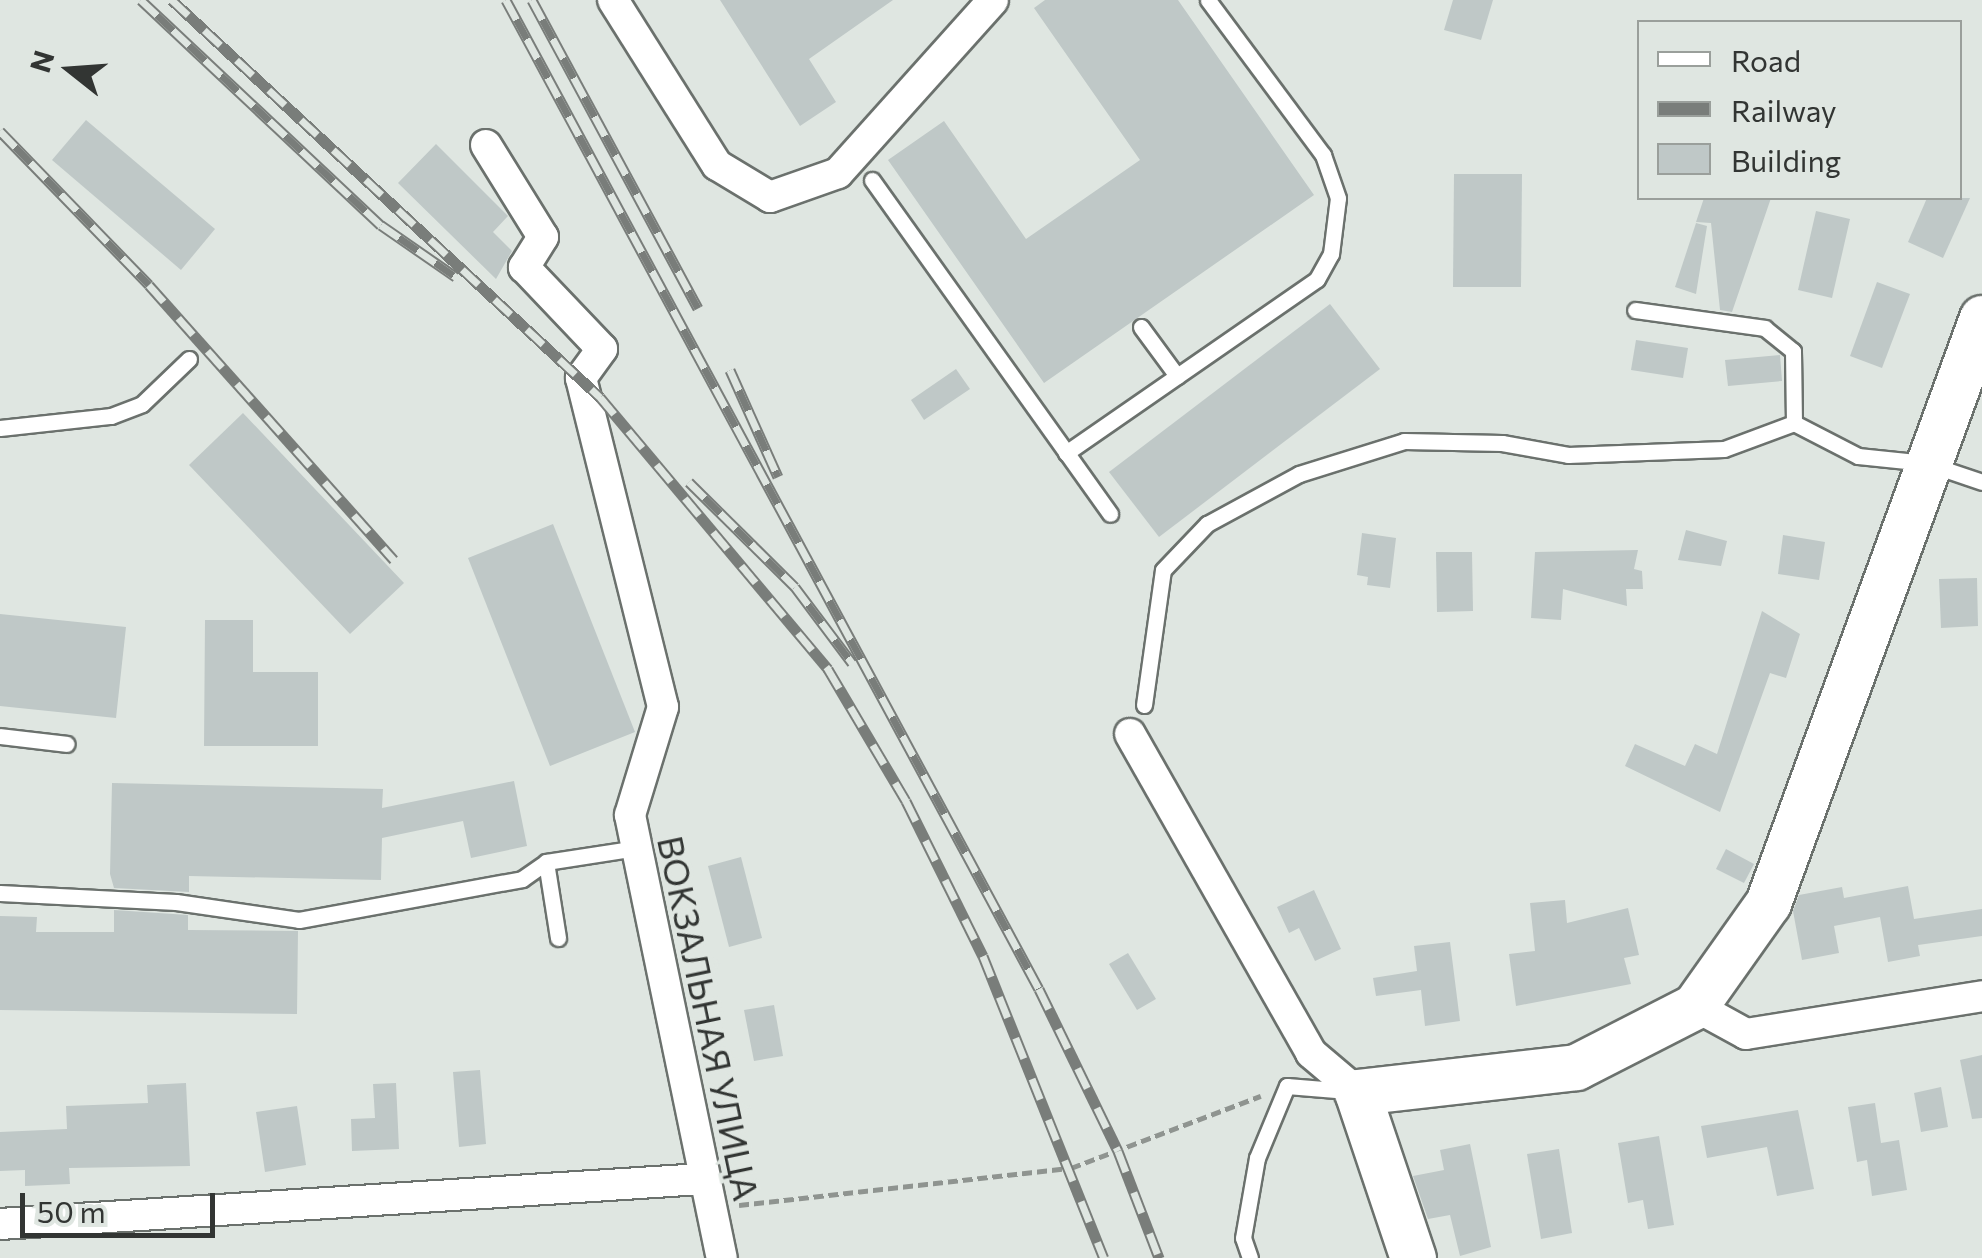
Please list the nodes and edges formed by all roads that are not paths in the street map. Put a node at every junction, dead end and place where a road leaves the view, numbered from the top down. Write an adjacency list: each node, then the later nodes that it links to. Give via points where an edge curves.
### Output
1 (613, 0): 2 (street, via 716,164 770,197 838,173)
2 (993, 0)
3 (1208, 0): 10 (lane, via 1323,155 1338,219 1317,278)
4 (486, 145): 21 (street, ВОКЗАЛЬНАЯ УЛИЦА, via 543,237 524,267 602,349 581,378 663,706 630,815)
5 (872, 180): 13 (lane)
6 (1635, 310): 11 (lane, via 1765,328 1793,351)
7 (1982, 318): 14 (street, via 1959,396)
8 (1142, 327): 10 (lane)
9 (190, 359): 12 (lane, via 142,404 112,416)
10 (1177, 376): 13 (lane)
11 (1794, 423): 14 (lane, via 1858,456); 17 (lane, via 1724,449 1568,455 1502,443 1404,441 1299,474 1208,524 1163,570)
12 (0, 428)
13 (1066, 452): 16 (lane)
14 (1926, 463): 15 (lane); 26 (street, via 1768,903)
15 (1982, 482)
16 (1110, 514)
17 (1144, 705)
18 (1130, 734): 27 (street, via 1312,1052)
19 (0, 736): 20 (lane)
20 (67, 744)
21 (636, 848): 22 (lane); 28 (street, ВОКЗАЛЬНАЯ УЛИЦА)
22 (546, 862): 23 (lane, via 522,879 299,920 176,902); 24 (lane)
23 (0, 894)
24 (558, 938)
25 (1982, 996): 26 (street, via 1746,1034)
26 (1695, 1006): 27 (street, via 1576,1067)
27 (1357, 1092): 31 (lane, via 1287,1086 1256,1158 1243,1238); 32 (street)
28 (701, 1180): 29 (street); 30 (street, ВОКЗАЛЬНАЯ УЛИЦА)
29 (0, 1224)
30 (722, 1258)
31 (1250, 1258)
32 (1413, 1258)

